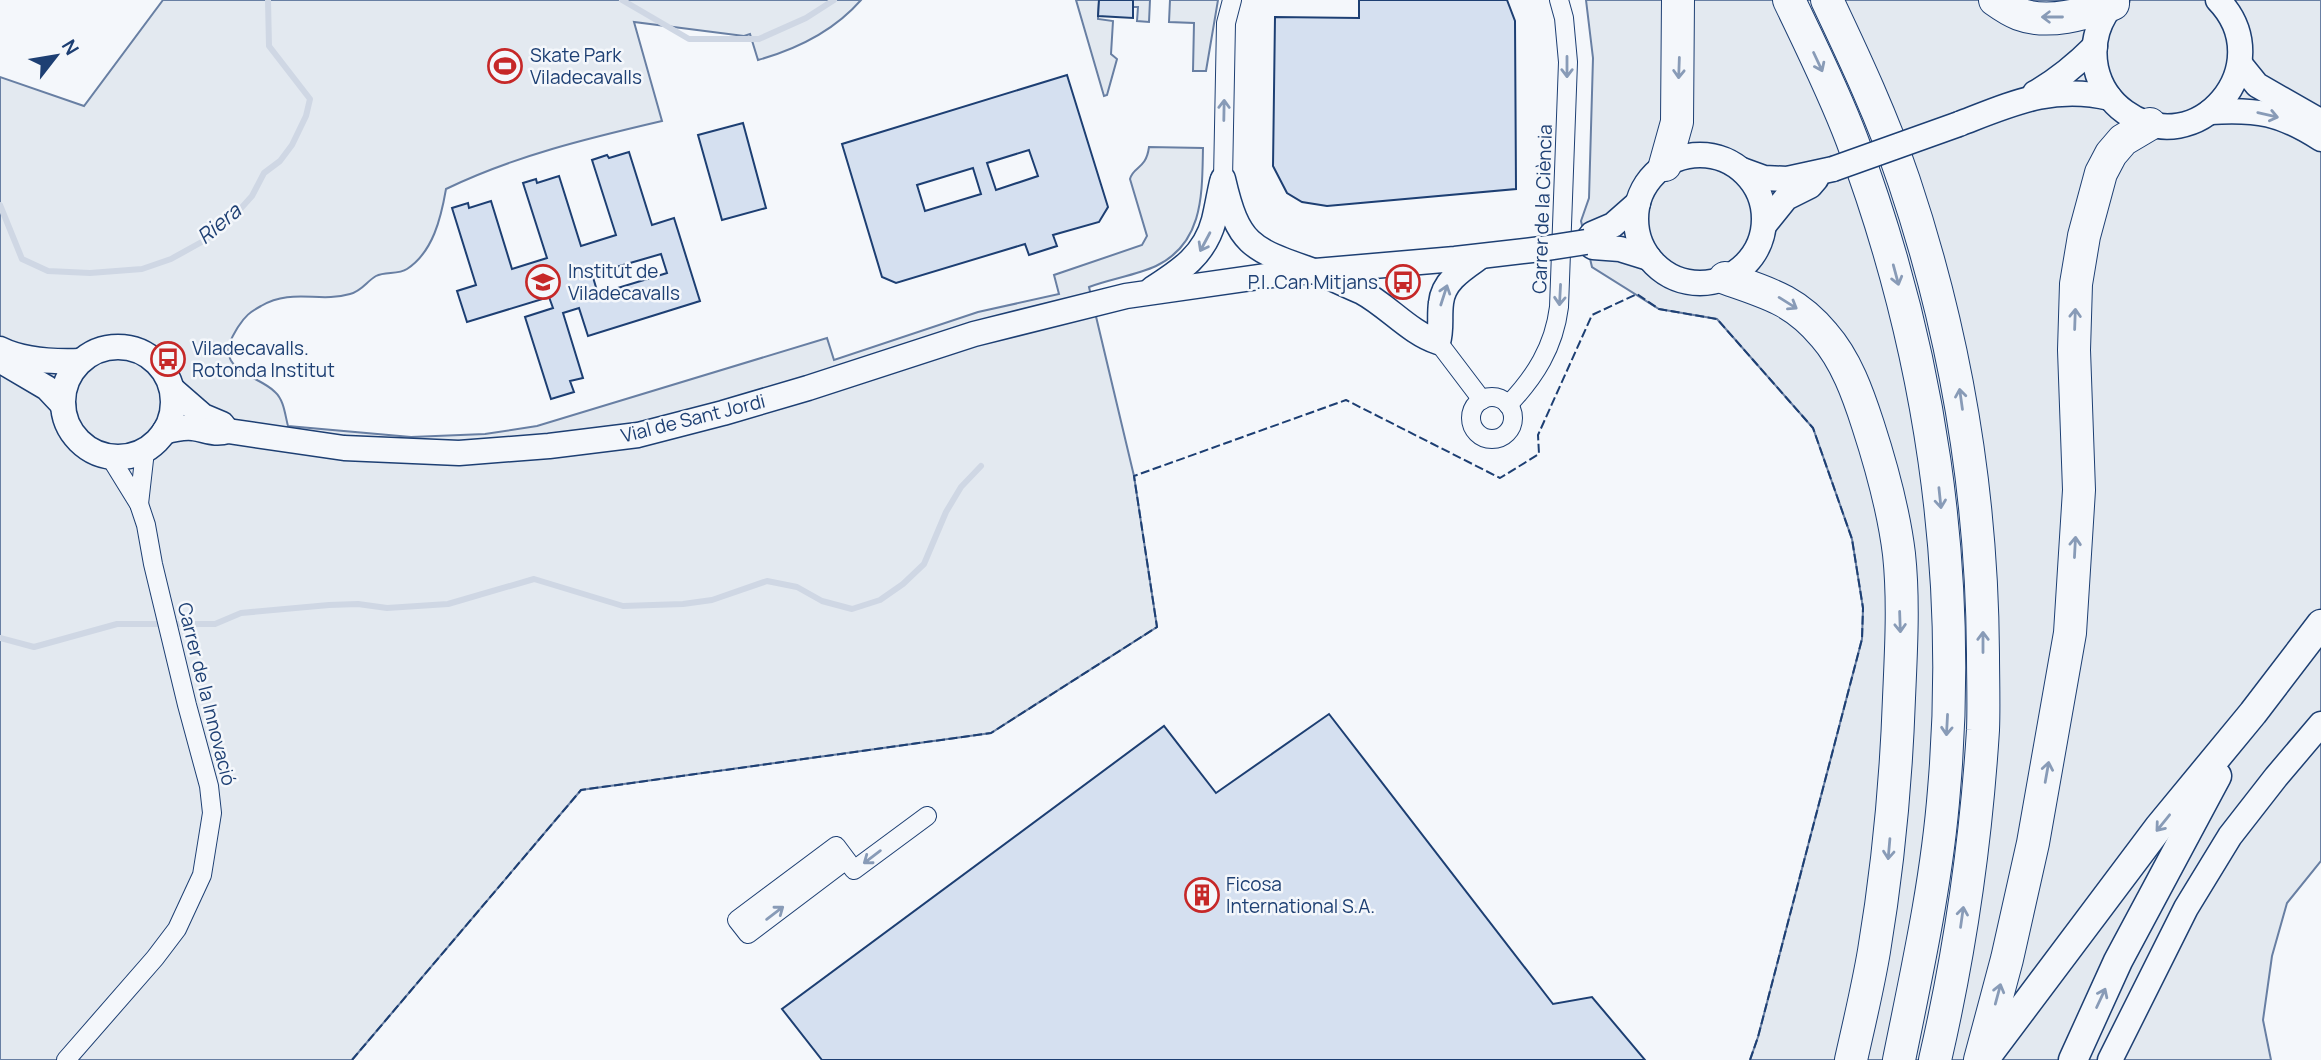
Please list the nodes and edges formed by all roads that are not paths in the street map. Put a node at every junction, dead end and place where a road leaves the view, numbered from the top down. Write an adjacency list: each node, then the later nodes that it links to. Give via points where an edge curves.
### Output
1 (1232, 0): 20 (street, one-way to 1, via 1226,23)
2 (1559, 0): 36 (street, Carrer de la Ciència, one-way to 36, via 1568,62 1559,307 1543,360)
3 (1678, 0): 17 (highway, one-way to 17, via 1677,122)
4 (1789, 0): 50 (highway, one-way to 50, via 1851,137 1888,245 1924,392 1940,494 1949,608 1944,790 1929,903)
5 (1827, 0): 47 (highway, one-way to 5, via 1970,866 1983,729 1982,588 1972,485 1959,388 1921,236 1883,126)
6 (1995, 0): 8 (highway, one-way to 6, via 2066,17 2043,17 2020,15)
7 (2218, 0): 10 (street, via 2235,26)
8 (2115, 2): 9 (street, via 2100,24)
9 (2095, 46): 11 (street, via 2097,73); 12 (street, via 2054,81)
10 (2239, 64): 13 (street, via 2230,91); 14 (street, via 2257,85)
11 (2110, 98): 12 (street, via 2076,92); 15 (street, via 2131,116)
12 (2018, 102): 19 (street, bridge)
13 (2210, 112): 15 (street, via 2182,124); 16 (street, one-way to 16, via 2270,114)
14 (2321, 122)
15 (2150, 124): 53 (highway, one-way to 15, via 2033,843 2070,633 2078,490 2076,284 2084,236 2101,173 2111,154 2123,140)
16 (2321, 139)
17 (1665, 165): 18 (street, via 1686,156 1708,155); 21 (street, via 1648,181)
18 (1742, 170): 19 (street, via 1763,178 1787,179); 22 (street, via 1761,198)
19 (1827, 171): 22 (street, via 1786,198)
20 (1223, 178): 26 (street, via 1247,240 1263,253); 28 (street, one-way to 28, via 1205,244 1188,264)
21 (1638, 203): 23 (street); 25 (street, via 1639,237)
22 (1765, 224): 27 (street, via 1755,253)
23 (1586, 242): 24 (street, Vial de Sant Jordi, bridge); 25 (street)
24 (1482, 256): 26 (street, Vial de Sant Jordi); 29 (street, one-way to 24, via 1447,284)
25 (1649, 258): 27 (street, via 1667,274 1689,282)
26 (1313, 271): 28 (street, Vial de Sant Jordi); 29 (street, via 1377,300 1425,338)
27 (1725, 278): 49 (highway, one-way to 49, via 1791,304 1826,336 1858,396 1874,442 1899,554 1901,653 1888,859)
28 (1145, 293): 37 (street, Vial de Sant Jordi, via 974,334 638,435 459,453 344,448)
29 (1438, 342): 34 (street)
30 (0, 349): 32 (street, via 40,360)
31 (0, 361): 35 (street, via 47,388)
32 (80, 361): 33 (street, via 106,348 136,349 160,366); 35 (street, via 65,384)
33 (172, 388): 37 (street); 38 (street, via 172,415)
34 (1482, 400): 36 (street, via 1493,397); 36 (street, via 1473,410 1472,421 1488,438 1499,438 1511,428)
35 (63, 405): 40 (street, via 74,436 94,452)
36 (1508, 405)
37 (228, 431): 38 (street, Vial de Sant Jordi, via 217,434 178,428)
38 (164, 432): 39 (street)
39 (145, 451): 40 (street); 41 (street, Carrer de la Innovació)
40 (110, 457): 41 (street, Carrer de la Innovació)
41 (139, 504): 48 (street, Carrer de la Innovació, via 212,813 202,875 177,929)
42 (2321, 624): 43 (main road)
43 (2253, 713): 53 (main road, one-way to 53, via 2159,827); 54 (main road, one-way to 43, via 2150,899)
44 (2321, 724): 55 (street, via 2230,836 2186,908)
45 (927, 816): 46 (street, one-way to 46, via 854,870)
46 (846, 860): 46 (street, one-way to 46, via 836,846 737,920 748,934)
47 (1952, 985): 51 (highway); 52 (highway, via 1955,1039)
48 (66, 1060)
49 (1851, 1060)
50 (1899, 1060)
51 (1935, 1060)
52 (1951, 1060)
53 (1982, 1060)
54 (2073, 1060)
55 (2110, 1060)

